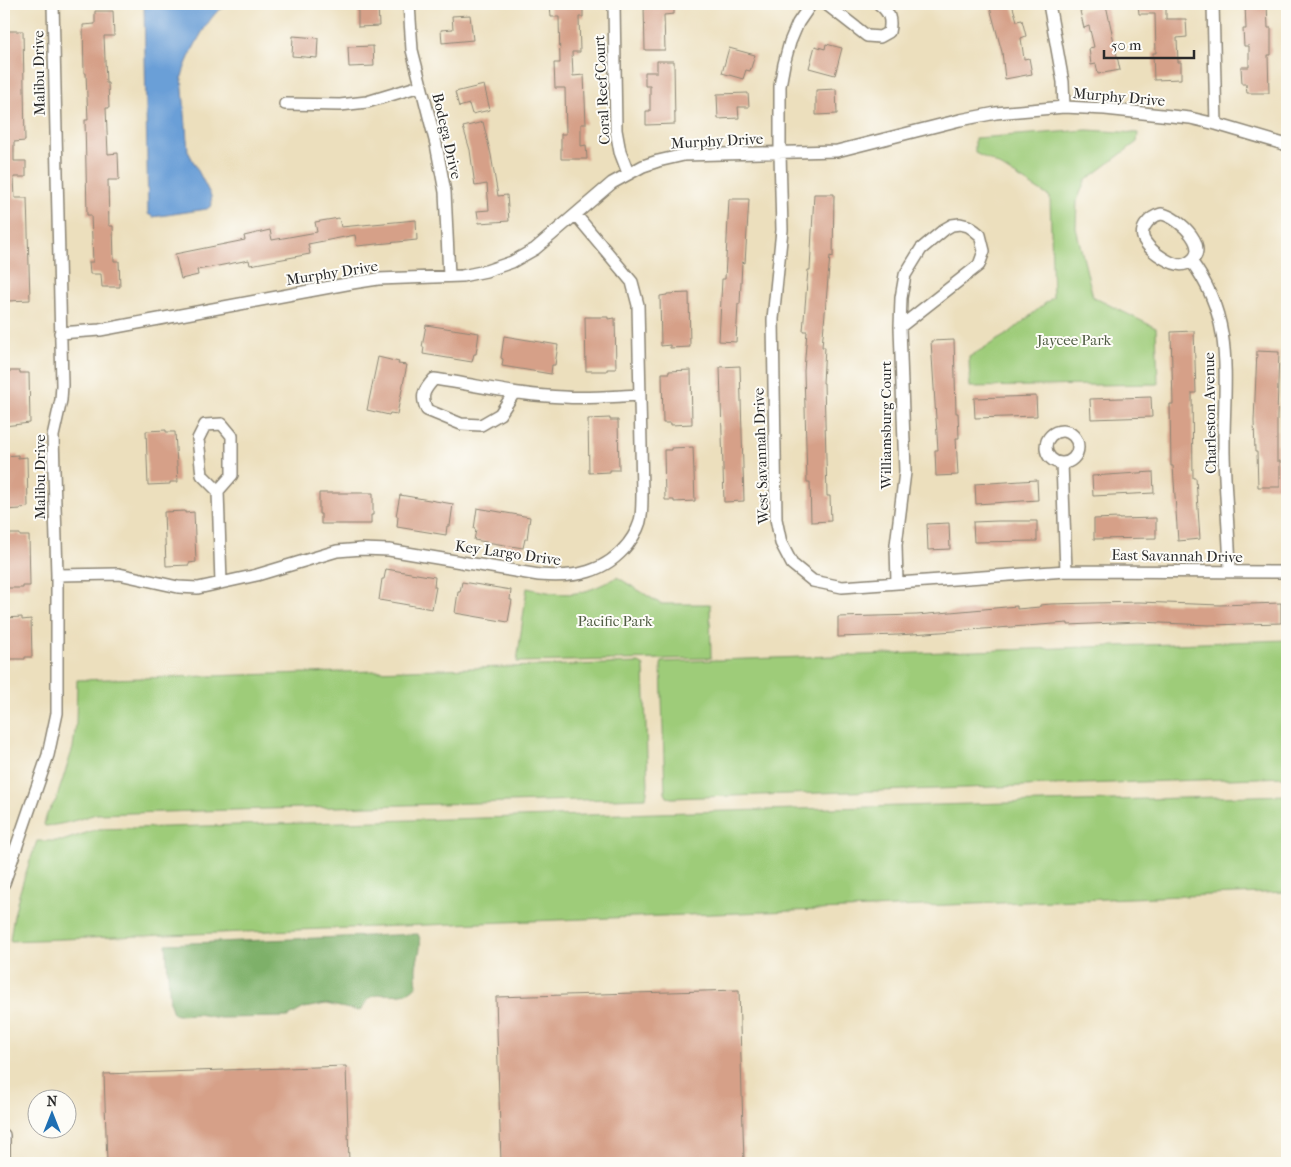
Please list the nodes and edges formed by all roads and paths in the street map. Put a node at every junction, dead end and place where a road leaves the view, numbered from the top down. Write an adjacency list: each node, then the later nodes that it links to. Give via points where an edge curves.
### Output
1 (53, 4): 20 (street, Malibu Drive)
2 (409, 4): 9 (street, Bodega Drive, via 412,50)
3 (614, 4): 15 (street, Coral Reef Court, via 616,130)
4 (810, 4): 14 (street, West Savannah Drive, via 798,23 784,64)
5 (826, 4): 6 (street, via 867,36 880,37 889,32 891,24 888,11)
6 (879, 4)
7 (1049, 4): 11 (street, via 1063,82)
8 (1213, 4): 12 (street)
9 (420, 86): 10 (street, via 367,102); 18 (street, Bodega Drive, via 445,192)
10 (286, 104)
11 (1064, 107): 12 (street, Murphy Drive, via 1190,118); 14 (street, Murphy Drive, via 960,120 837,151)
12 (1216, 124): 13 (street, Murphy Drive)
13 (1287, 145)
14 (780, 152): 15 (street, Murphy Drive, via 684,155); 30 (street, West Savannah Drive, via 782,230 773,319 776,519 781,543 792,564 813,581 842,587)
15 (628, 173): 16 (street, Murphy Drive, via 600,192)
16 (576, 215): 18 (street, Murphy Drive, via 546,242 512,262 470,275); 22 (street, Key Largo Drive, via 632,282 638,305)
17 (1190, 261): 17 (street, via 1196,251 1192,236 1173,217 1161,214 1149,219 1143,231 1146,243 1169,263 1180,265); 26 (street, Charleston Avenue, via 1210,292 1222,327 1226,366 1224,453)
18 (449, 276): 20 (street, Murphy Drive, via 378,279 100,330)
19 (900, 327): 19 (street, Williamsburg Court, via 900,298 905,275 921,249 952,225 960,224 974,230 984,250 978,265); 30 (street, Williamsburg Court, via 905,472 896,545)
20 (60, 333): 28 (street, Malibu Drive, via 62,385 53,436)
21 (514, 393): 21 (street, via 434,380 425,388 423,402 426,410 461,424 481,425 500,414); 22 (street, via 565,398)
22 (640, 395): 29 (street, Key Largo Drive, via 641,518 633,537 619,555 601,568 561,577 546,576 389,550 362,549 337,551)
23 (1062, 463): 25 (street)
24 (218, 491): 24 (street, via 232,475 232,436 222,424 205,425 198,439 202,475); 29 (street)
25 (1066, 571): 26 (street, East Savannah Drive); 30 (street, West Savannah Drive)
26 (1230, 571): 27 (street, East Savannah Drive)
27 (1287, 572)
28 (57, 576): 29 (street, Key Largo Drive, via 119,574 198,588); 31 (street, Malibu Drive, via 57,713 43,770)
29 (221, 583)
30 (897, 583)
31 (4, 883)
32 (4, 1135): 33 (street)
33 (4, 1163)

